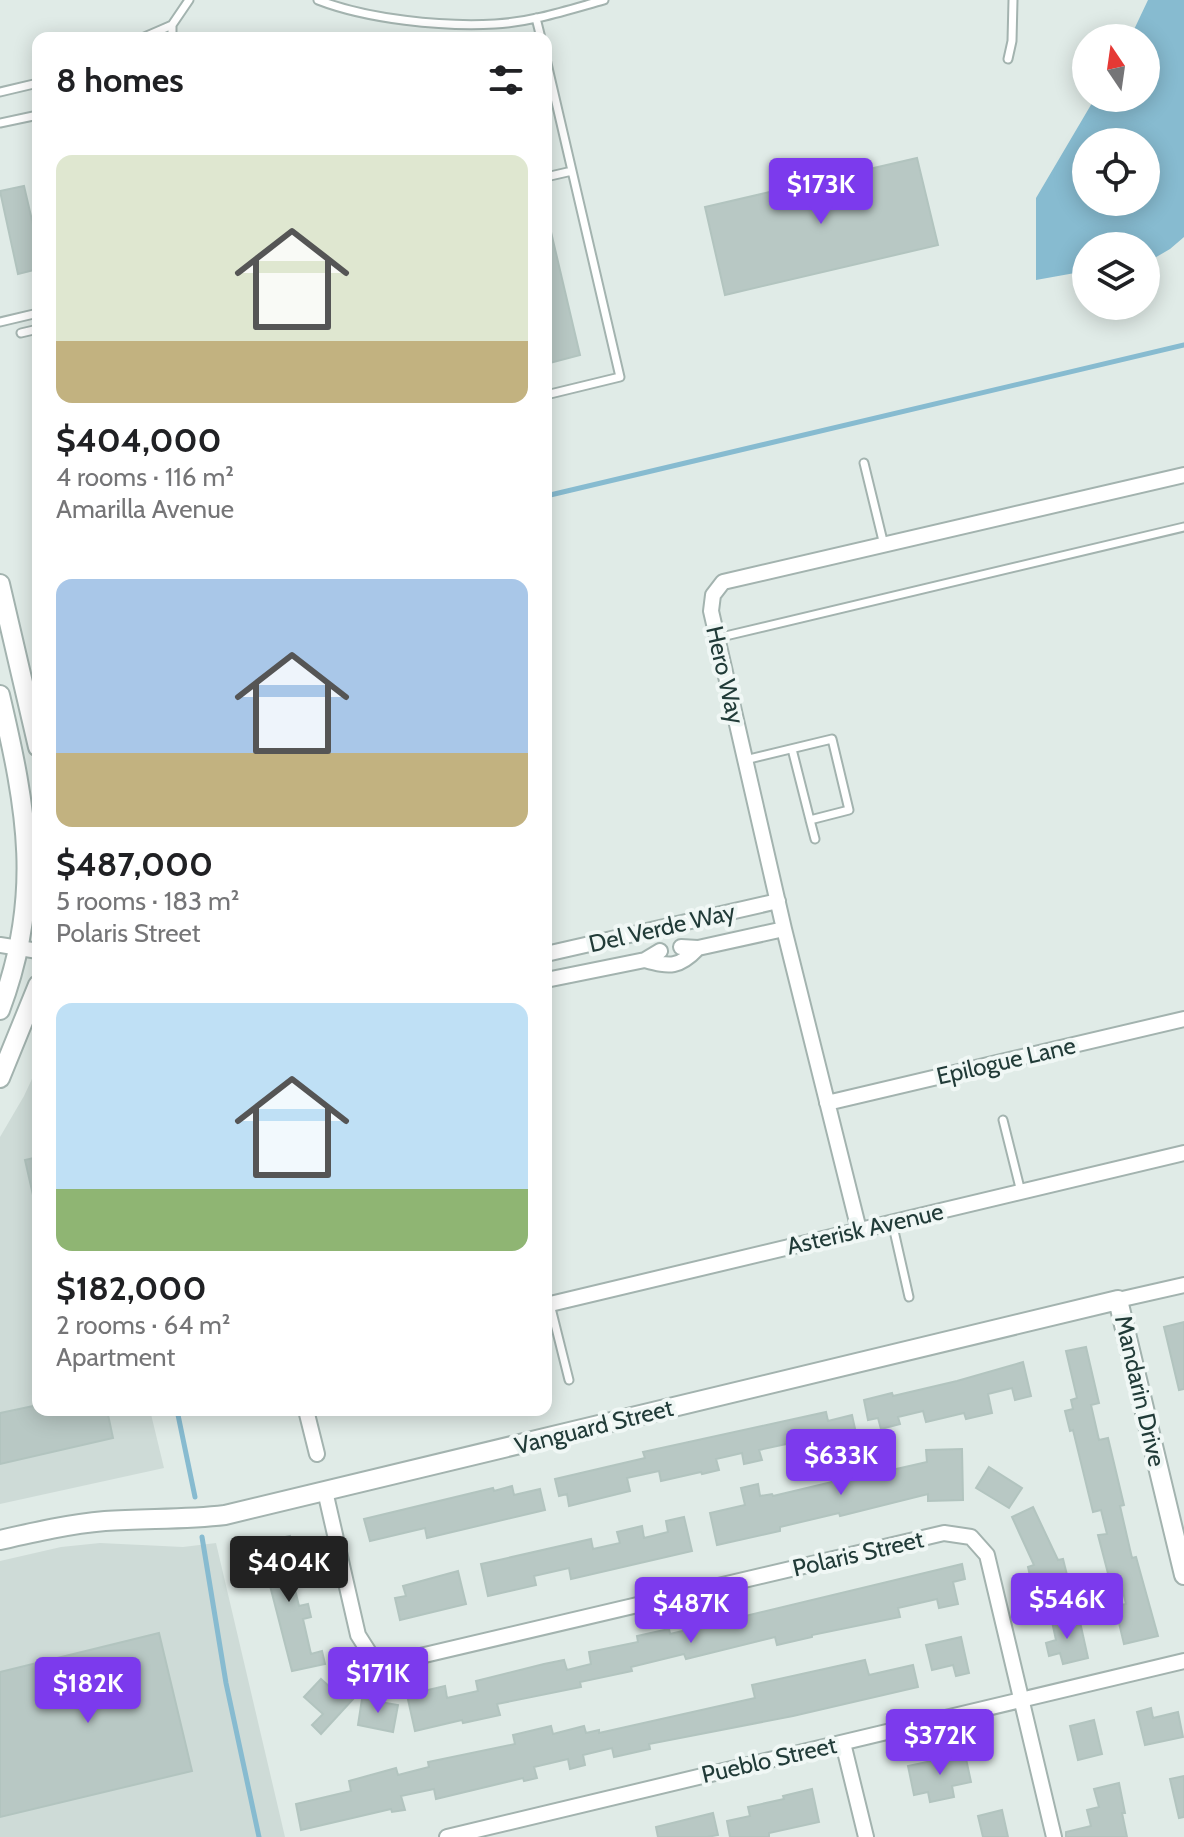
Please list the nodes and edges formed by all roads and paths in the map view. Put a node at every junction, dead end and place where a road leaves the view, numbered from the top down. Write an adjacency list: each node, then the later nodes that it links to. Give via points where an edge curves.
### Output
1 (189, 0): 6 (lane)
2 (318, 0): 5 (lane, via 349,12 417,21 494,24)
3 (604, 0): 5 (lane)
4 (1013, 0): 10 (lane)
5 (536, 18): 9 (lane)
6 (172, 25): 7 (lane); 8 (lane)
7 (152, 32)
8 (172, 32)
9 (540, 32)
10 (1008, 59)
11 (32, 84): 13 (lane)
12 (552, 85): 16 (lane)
13 (0, 92)
14 (32, 116): 15 (lane)
15 (0, 123)
16 (572, 171): 17 (lane); 22 (lane, via 620,377)
17 (552, 176)
18 (32, 314): 19 (lane)
19 (0, 322)
20 (32, 330): 21 (lane)
21 (21, 333)
22 (552, 394)
23 (864, 463): 26 (lane)
24 (1184, 475): 26 (street, Hero Way)
25 (1184, 527): 28 (lane)
26 (884, 545): 28 (street, Hero Way, via 723,582 713,595 711,611)
27 (0, 584): 30 (street)
28 (717, 638): 32 (street, Hero Way)
29 (0, 695): 38 (street, via 26,837 27,870)
30 (32, 721)
31 (792, 749): 32 (lane); 33 (lane); 33 (lane, via 832,739 849,810)
32 (745, 760): 35 (street, Hero Way)
33 (810, 820): 34 (lane)
34 (815, 839)
35 (778, 901): 36 (street, Hero Way); 37 (street, Del Verde Way)
36 (784, 929): 40 (street, Del Verde Way); 50 (street, Hero Way)
37 (638, 933): 43 (street, Del Verde Way); 44 (street)
38 (9, 946): 41 (street); 47 (street, via 10,984)
39 (681, 947): 40 (street, Del Verde Way)
40 (698, 948): 44 (street, Del Verde Way, via 685,962 665,966)
41 (32, 950)
42 (660, 951): 44 (street, Del Verde Way)
43 (552, 953)
44 (645, 960): 45 (street, Del Verde Way)
45 (552, 979)
46 (32, 1000): 49 (street)
47 (0, 1010)
48 (1184, 1019): 50 (street, Epilogue Lane)
49 (0, 1078)
50 (827, 1103): 55 (street, Hero Way)
51 (1003, 1120): 53 (lane)
52 (1184, 1153): 53 (street, Asterisk Avenue)
53 (1021, 1192): 54 (street, Asterisk Avenue)
54 (892, 1222): 55 (street, Asterisk Avenue); 57 (lane)
55 (859, 1230): 59 (street, Asterisk Avenue)
56 (1184, 1285): 58 (street, Vanguard Street)
57 (909, 1297)
58 (1118, 1300): 64 (street, Vanguard Street); 66 (street, Mandarin Drive)
59 (552, 1303)
60 (552, 1318): 61 (lane)
61 (569, 1380)
62 (308, 1416): 63 (street)
63 (317, 1454)
64 (325, 1491): 65 (street, Vanguard Street, via 225,1515 106,1521); 68 (street, Polaris Street, via 358,1635 372,1657 399,1661 944,1533 971,1537 987,1555)
65 (0, 1540)
66 (1184, 1575)
67 (1184, 1661): 68 (street, Pueblo Street)
68 (1021, 1700): 69 (street, Pueblo Street); 72 (street)
69 (843, 1743): 70 (street, Pueblo Street); 71 (street)
70 (447, 1837)
71 (866, 1837)
72 (1054, 1837)

